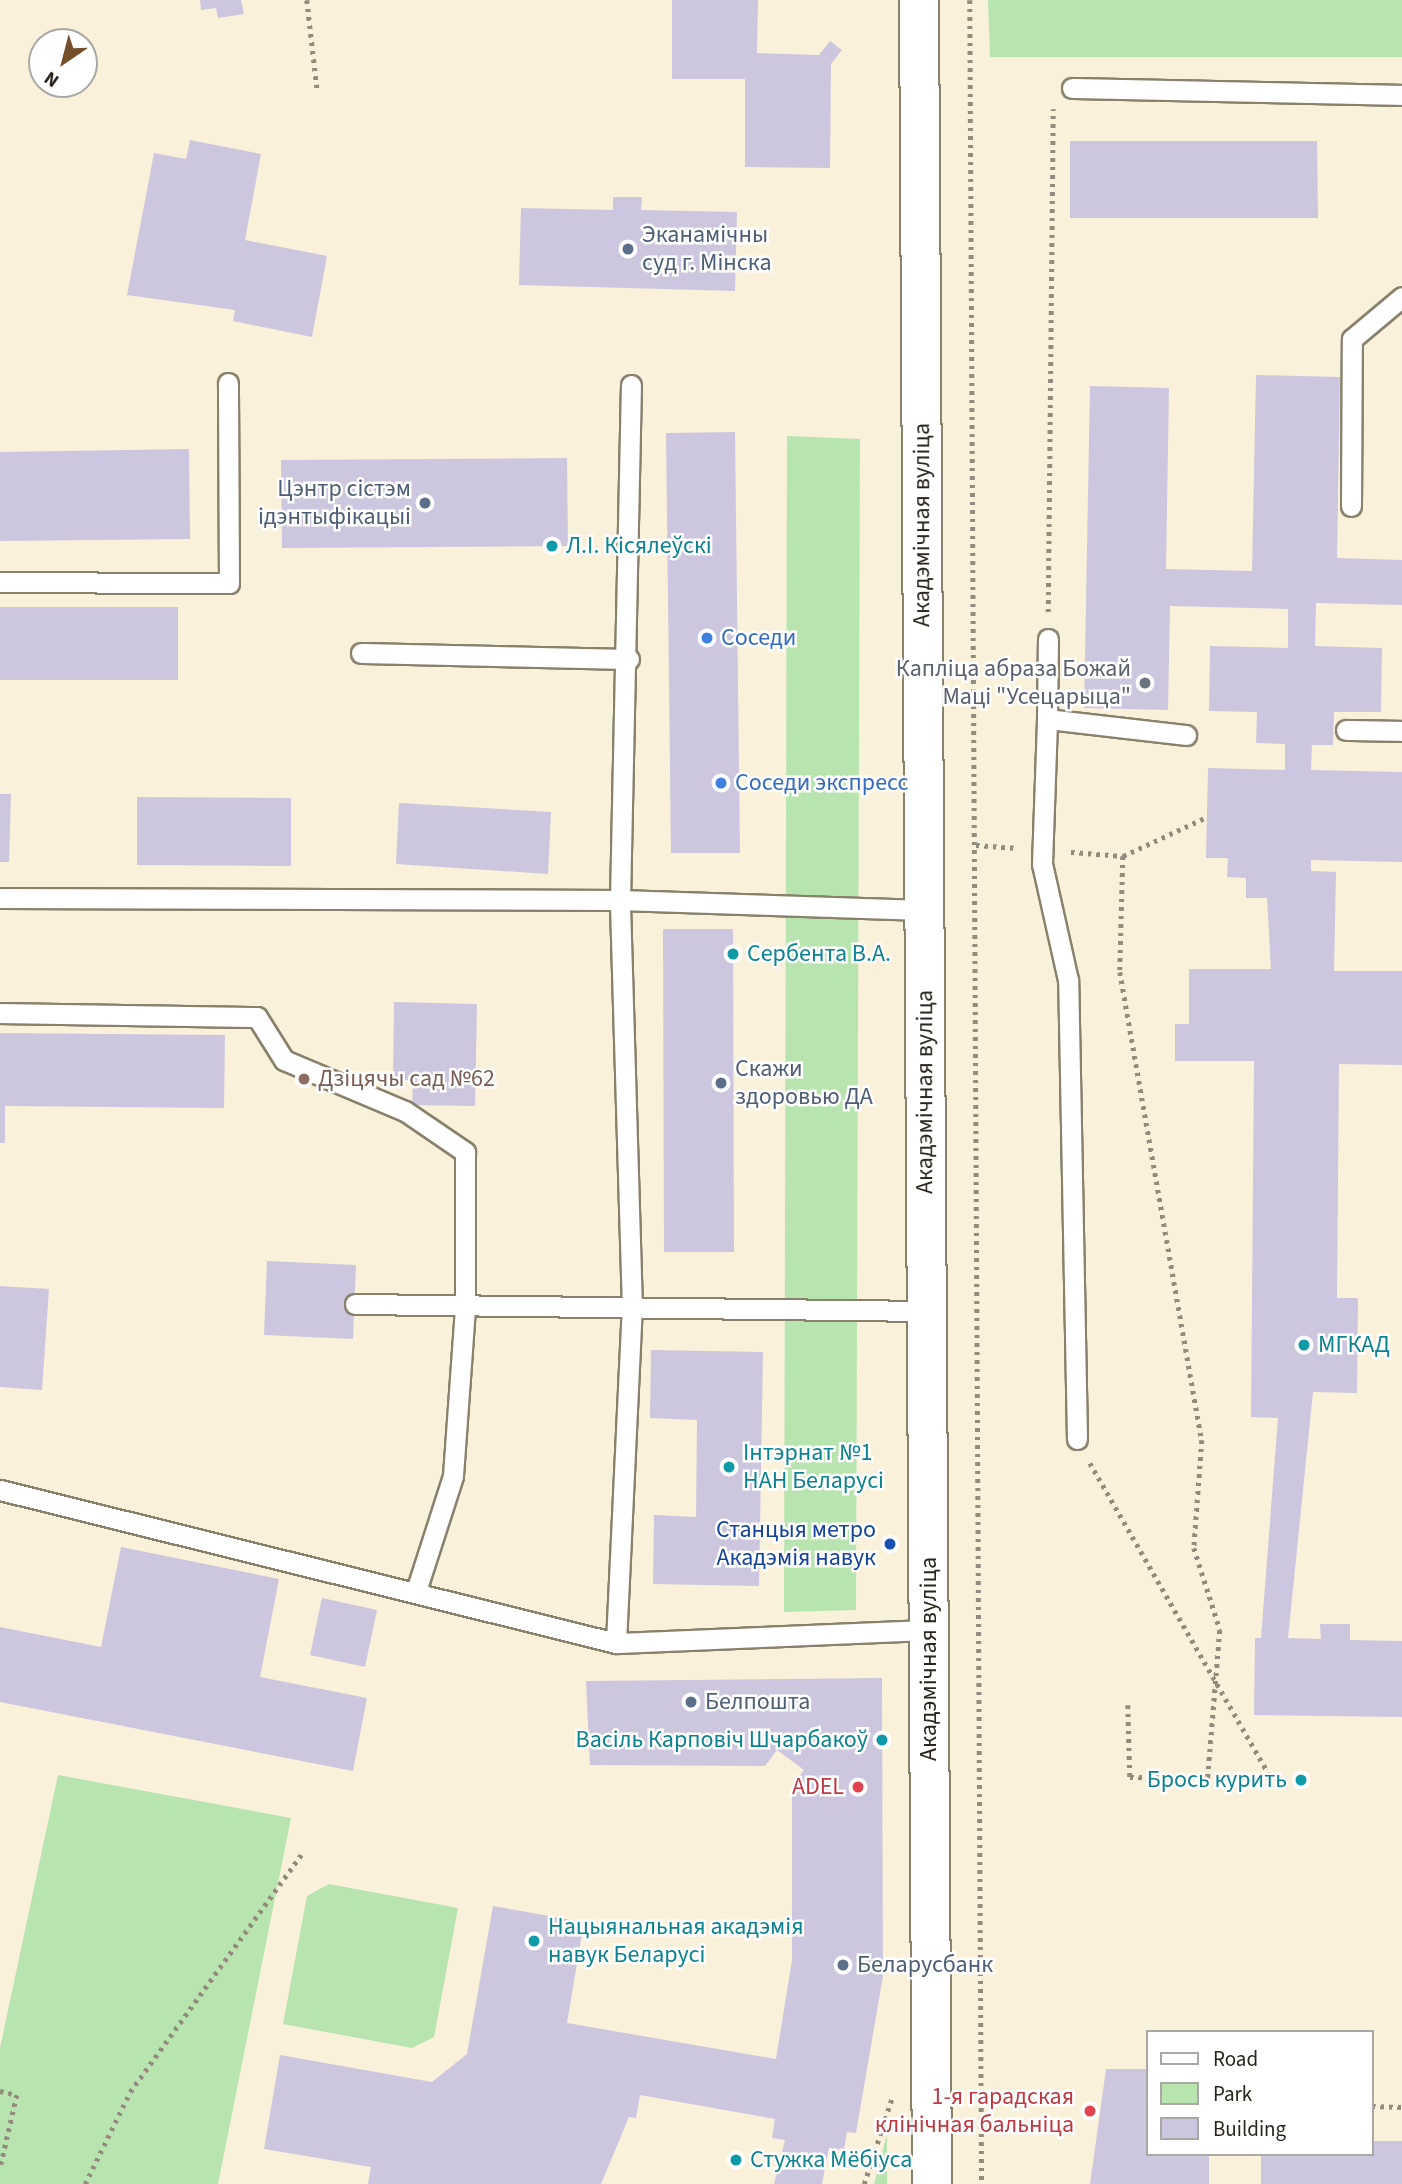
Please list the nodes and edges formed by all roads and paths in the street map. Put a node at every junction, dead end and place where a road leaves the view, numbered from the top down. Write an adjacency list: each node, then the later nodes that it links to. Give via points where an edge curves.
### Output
1 (307, 0): 4 (path)
2 (919, 0): 25 (street, Акадэмічная вуліца)
3 (970, 0): 20 (path)
4 (317, 88)
5 (1072, 88): 6 (lane); 12 (path, via 1053,89)
6 (1402, 95)
7 (1402, 297): 10 (lane, via 1352,339)
8 (228, 383): 11 (lane, via 229,583)
9 (631, 385): 14 (lane)
10 (1352, 506)
11 (0, 582)
12 (1048, 639): 15 (lane)
13 (360, 653): 14 (lane)
14 (629, 659): 24 (lane)
15 (1047, 719): 18 (lane); 21 (lane)
16 (1346, 730): 17 (lane)
17 (1402, 731)
18 (1186, 735)
19 (1207, 817): 22 (path)
20 (976, 845): 21 (path); 48 (path)
21 (1042, 850): 22 (path); 31 (lane, via 1068,980)
22 (1123, 856): 36 (path, via 1120,972 1202,1440 1194,1548 1220,1630)
23 (0, 898): 24 (lane)
24 (620, 900): 25 (lane); 29 (lane)
25 (924, 910): 30 (street, Акадэмічная вуліца)
26 (0, 1013): 28 (lane, via 257,1017 284,1060 405,1111 465,1152)
27 (355, 1304): 28 (lane)
28 (465, 1308): 29 (lane); 33 (lane, via 453,1476)
29 (632, 1309): 30 (lane); 35 (lane)
30 (927, 1311): 34 (street, Акадэмічная вуліца)
31 (1077, 1439): 36 (path)
32 (0, 1490): 33 (lane)
33 (416, 1591): 35 (lane)
34 (929, 1630): 35 (lane); 47 (street, Акадэмічная вуліца)
35 (616, 1643)
36 (1216, 1681): 38 (path); 38 (path, via 1271,1778)
37 (1129, 1705): 38 (path, via 1130,1777)
38 (1208, 1777)
39 (304, 1851): 45 (path, via 130,2092)
40 (0, 2091): 44 (path, via 17,2095)
41 (892, 2097): 46 (path)
42 (1374, 2106): 43 (path)
43 (1402, 2107)
44 (0, 2169)
45 (85, 2184)
46 (864, 2184)
47 (932, 2184)
48 (982, 2184)

